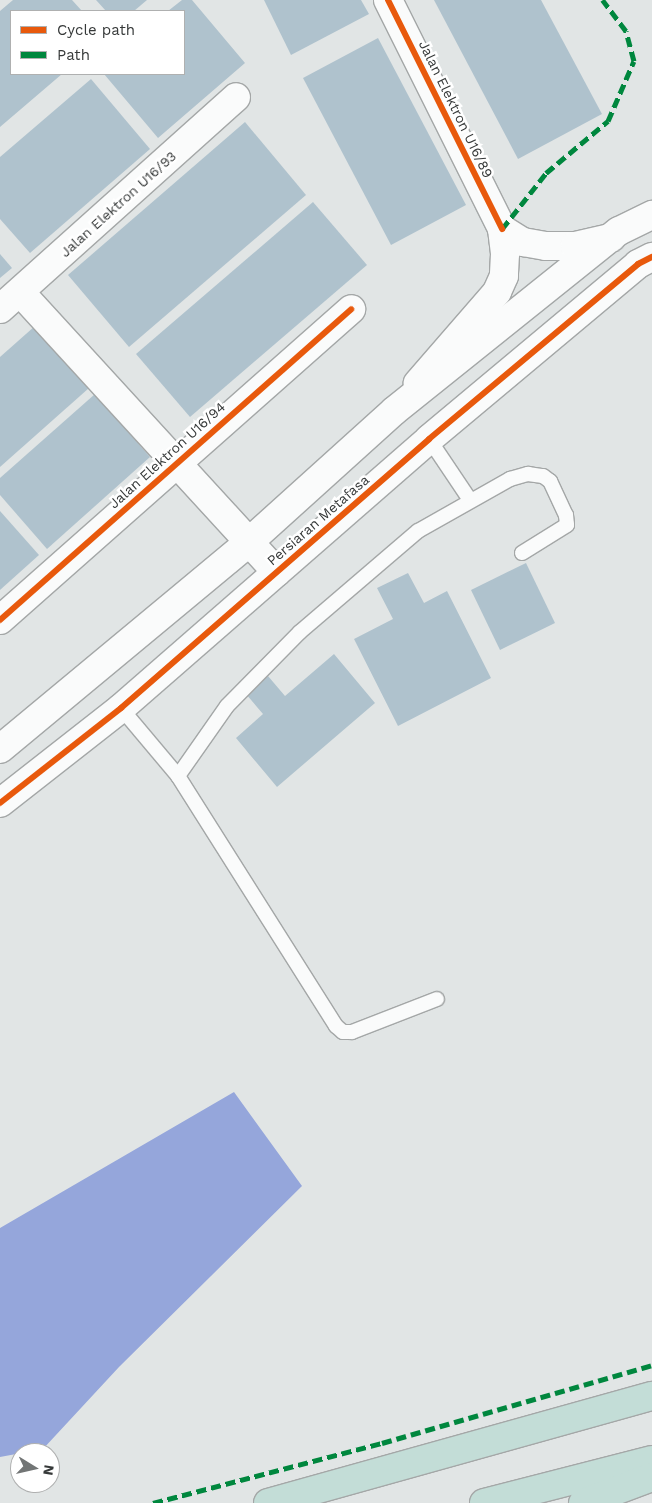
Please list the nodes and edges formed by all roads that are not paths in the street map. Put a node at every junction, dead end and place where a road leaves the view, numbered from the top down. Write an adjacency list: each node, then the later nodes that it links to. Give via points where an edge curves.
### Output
1 (388, 0): 4 (street, Jalan Elektron U16/89)
2 (236, 97): 7 (street, Jalan Elektron U16/93)
3 (652, 215): 5 (street, Persiaran Metafasa)
4 (502, 229): 5 (street, via 523,242 546,246 575,246); 10 (street, via 504,276 497,292)
5 (611, 238): 10 (street, Persiaran Metafasa)
6 (652, 257): 11 (street, Persiaran Metafasa, via 638,264)
7 (20, 292): 9 (street, Jalan Elektron U16/93); 12 (street)
8 (351, 309): 12 (street, Jalan Elektron U16/94)
9 (0, 310)
10 (394, 412): 14 (street, Persiaran Metafasa)
11 (429, 438): 13 (lane); 16 (street, Persiaran Metafasa)
12 (177, 463): 14 (street); 17 (street, Jalan Elektron U16/94)
13 (470, 500): 15 (lane, via 510,479 528,474 544,476 550,481 568,525); 20 (lane, via 418,531 300,632 227,706)
14 (249, 542): 16 (street); 19 (street, Persiaran Metafasa)
15 (522, 553)
16 (277, 572): 18 (street, Persiaran Metafasa)
17 (0, 620)
18 (121, 708): 20 (lane); 21 (street, Persiaran Metafasa)
19 (0, 749)
20 (178, 776): 22 (lane, via 336,1026 343,1032 352,1032)
21 (0, 803)
22 (438, 999)
23 (652, 1396): 26 (highway)
24 (652, 1460): 27 (highway)
25 (652, 1477): 28 (highway)
26 (268, 1503)
27 (484, 1503)
28 (584, 1503)

